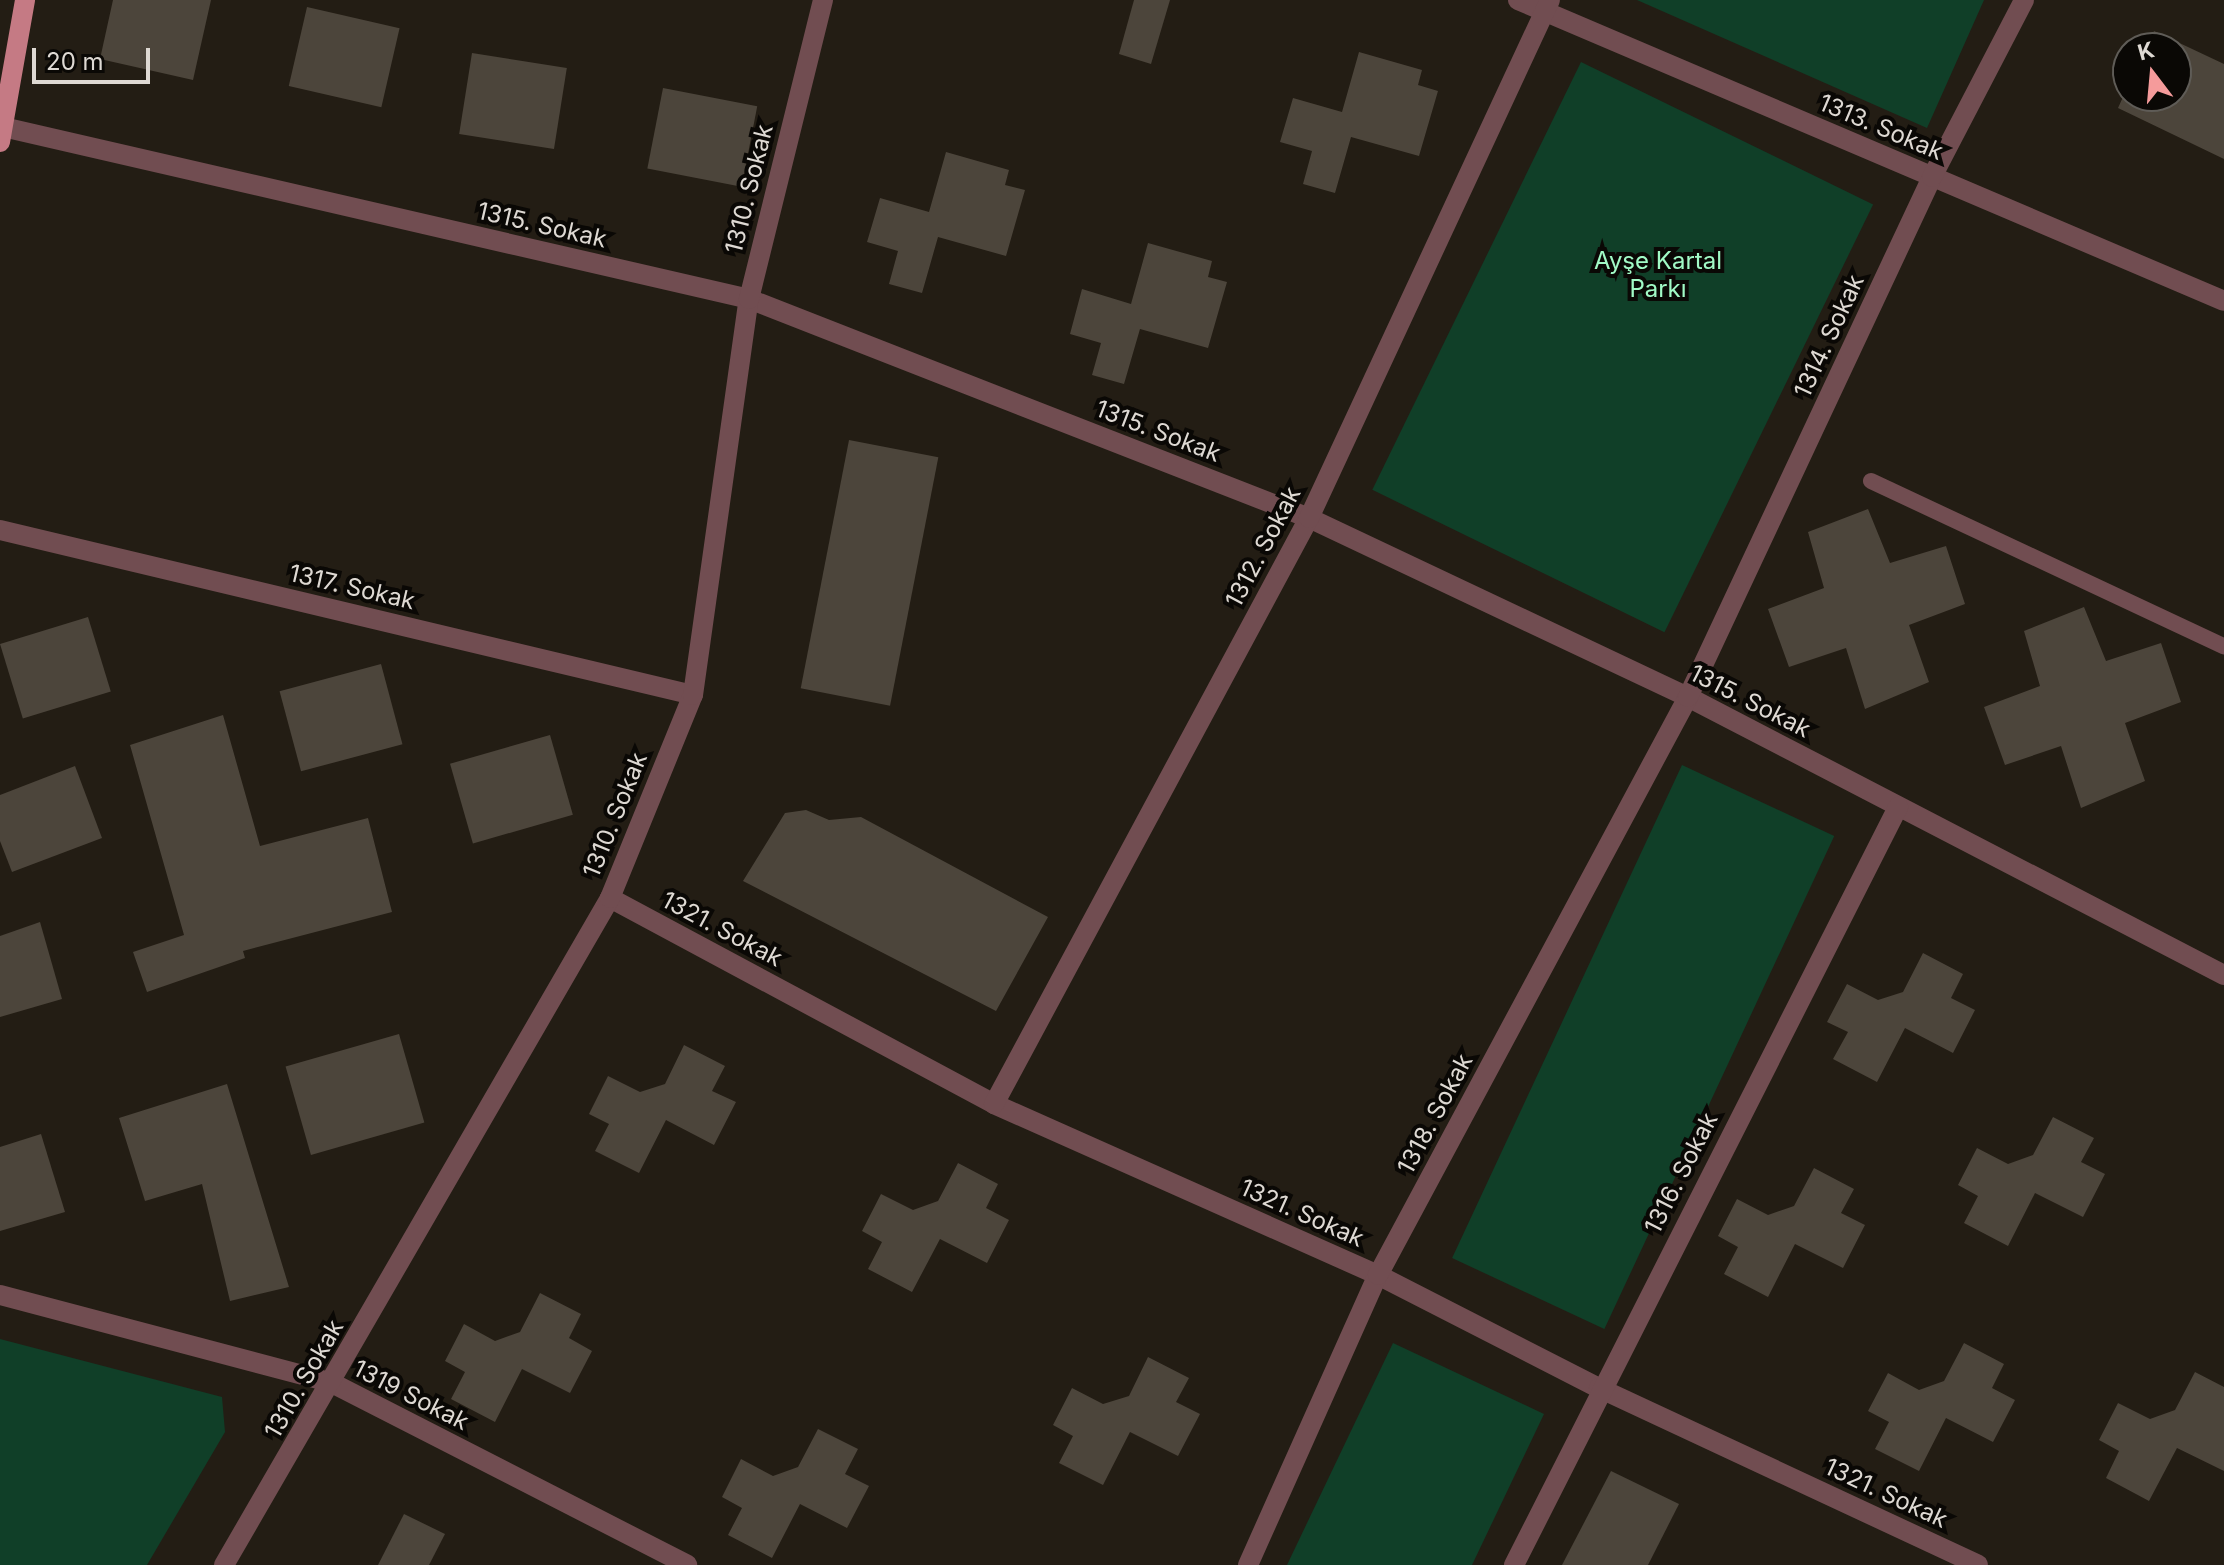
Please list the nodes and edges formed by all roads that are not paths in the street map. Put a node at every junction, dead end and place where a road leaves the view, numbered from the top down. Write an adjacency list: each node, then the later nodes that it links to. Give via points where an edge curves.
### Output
1 (25, 0): 6 (main road)
2 (823, 0): 8 (street, 1310. Sokak)
3 (1518, 0): 5 (street, 1313. Sokak)
4 (2024, 0): 7 (street, 1314. Sokak)
5 (1547, 6): 7 (street, 1313. Sokak); 11 (street, 1312. Sokak)
6 (1, 134): 8 (street, 1315. Sokak)
7 (1932, 177): 9 (street, 1313. Sokak); 15 (street, 1314. Sokak)
8 (749, 299): 11 (street, 1315. Sokak); 14 (street, 1310. Sokak)
9 (2224, 301)
10 (1871, 481): 13 (lane)
11 (1309, 518): 15 (street, 1315. Sokak); 19 (street, 1312. Sokak)
12 (0, 530): 14 (street, 1317. Sokak)
13 (2224, 646)
14 (693, 695): 17 (street, 1310. Sokak)
15 (1688, 697): 16 (street, 1315. Sokak); 20 (street, 1318. Sokak)
16 (1898, 807): 18 (street, 1315. Sokak); 23 (street, 1316. Sokak)
17 (610, 898): 19 (street, 1321. Sokak); 22 (street, 1310. Sokak)
18 (2224, 975)
19 (994, 1104): 20 (street, 1321. Sokak)
20 (1378, 1275): 23 (street, 1321. Sokak); 26 (street, 1318. Sokak)
21 (0, 1295): 22 (street, 1319 Sokak)
22 (332, 1383): 24 (street, 1310. Sokak); 25 (street, 1319 Sokak)
23 (1599, 1388): 27 (street, 1316. Sokak); 28 (street, 1321. Sokak)
24 (224, 1565)
25 (687, 1565)
26 (1248, 1565)
27 (1514, 1565)
28 (1978, 1565)

